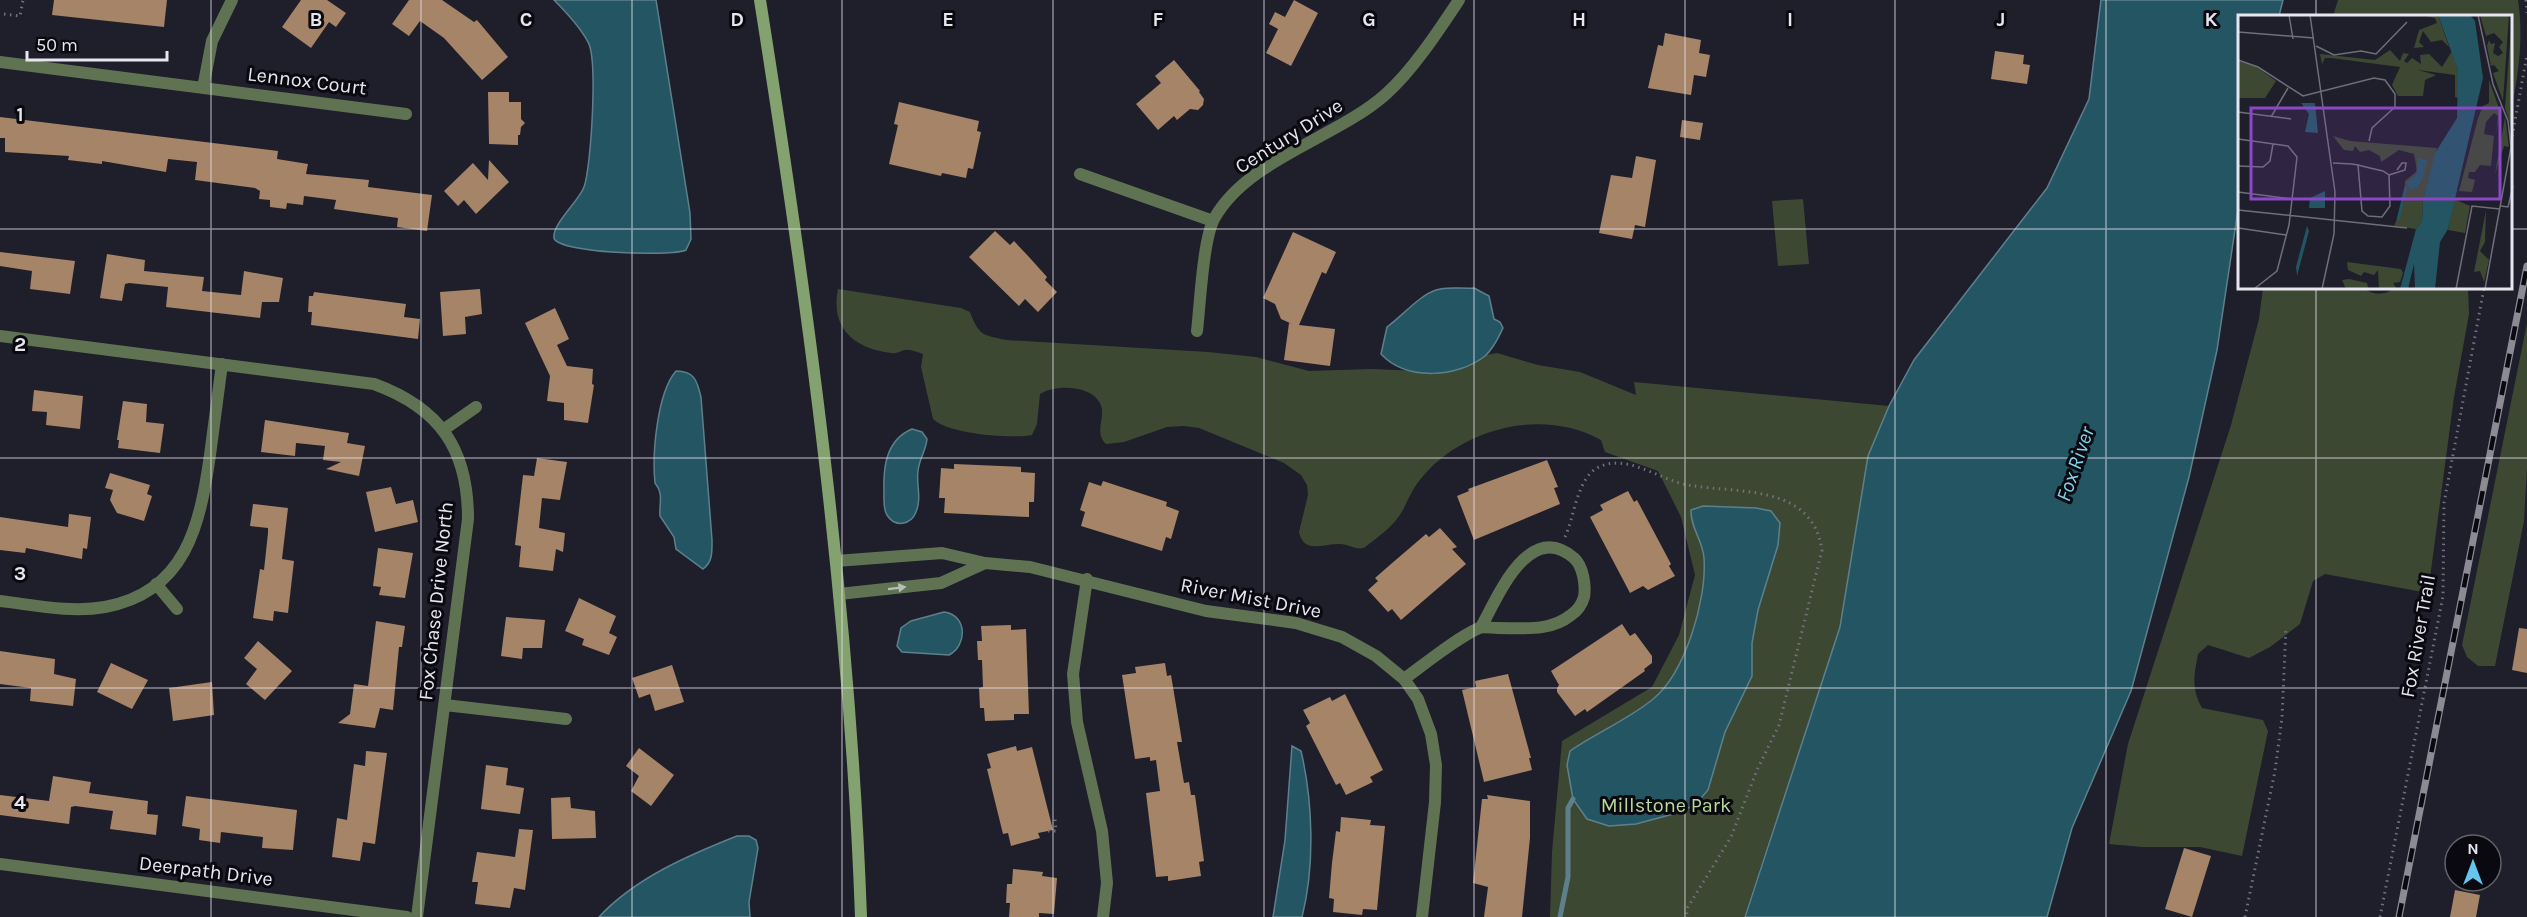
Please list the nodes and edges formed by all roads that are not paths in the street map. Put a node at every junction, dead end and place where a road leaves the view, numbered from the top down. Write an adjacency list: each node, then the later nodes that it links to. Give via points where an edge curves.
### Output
1 (232, 0): 5 (street, via 212,41)
2 (760, 0): 14 (main road)
3 (1459, 0): 8 (street, Century Drive, via 1387,93 1349,122 1252,180 1228,199)
4 (0, 62): 5 (street, Lennox Court)
5 (203, 88): 6 (street, Lennox Court)
6 (406, 114)
7 (1080, 174): 8 (street)
8 (1213, 221): 9 (street, Century Drive)
9 (1197, 331)
10 (0, 336): 11 (street, Fox Chase Drive North)
11 (222, 364): 13 (street, Fox Chase Drive North, via 374,384 420,406); 17 (street, via 201,515 178,563)
12 (476, 407): 13 (street)
13 (442, 430): 23 (street, Fox Chase Drive North, via 462,466 468,492)
14 (836, 561): 15 (street, River Mist Drive, via 942,553); 18 (main road)
15 (985, 562): 16 (street, River Mist Drive); 18 (street, one-way to 15, via 941,583)
16 (1087, 579): 22 (street, River Mist Drive, via 1206,611 1296,623 1342,637 1376,656); 29 (street, via 1073,674 1077,722 1102,831 1107,883)
17 (156, 584): 19 (street, via 128,601 103,608); 20 (street)
18 (839, 594): 28 (main road)
19 (0, 601)
20 (177, 609)
21 (1481, 627): 21 (street, via 1543,628 1561,624 1577,611 1584,597 1584,577 1576,560 1561,550 1545,549 1530,554 1515,567); 22 (street)
22 (1404, 679): 30 (street, River Mist Drive, via 1431,734 1436,765)
23 (445, 705): 24 (street); 27 (street, Fox Chase Drive North)
24 (566, 719)
25 (0, 864): 26 (street, Deerpath Drive)
26 (407, 917)
27 (417, 917)
28 (861, 917)
29 (1103, 917)
30 (1422, 917)

